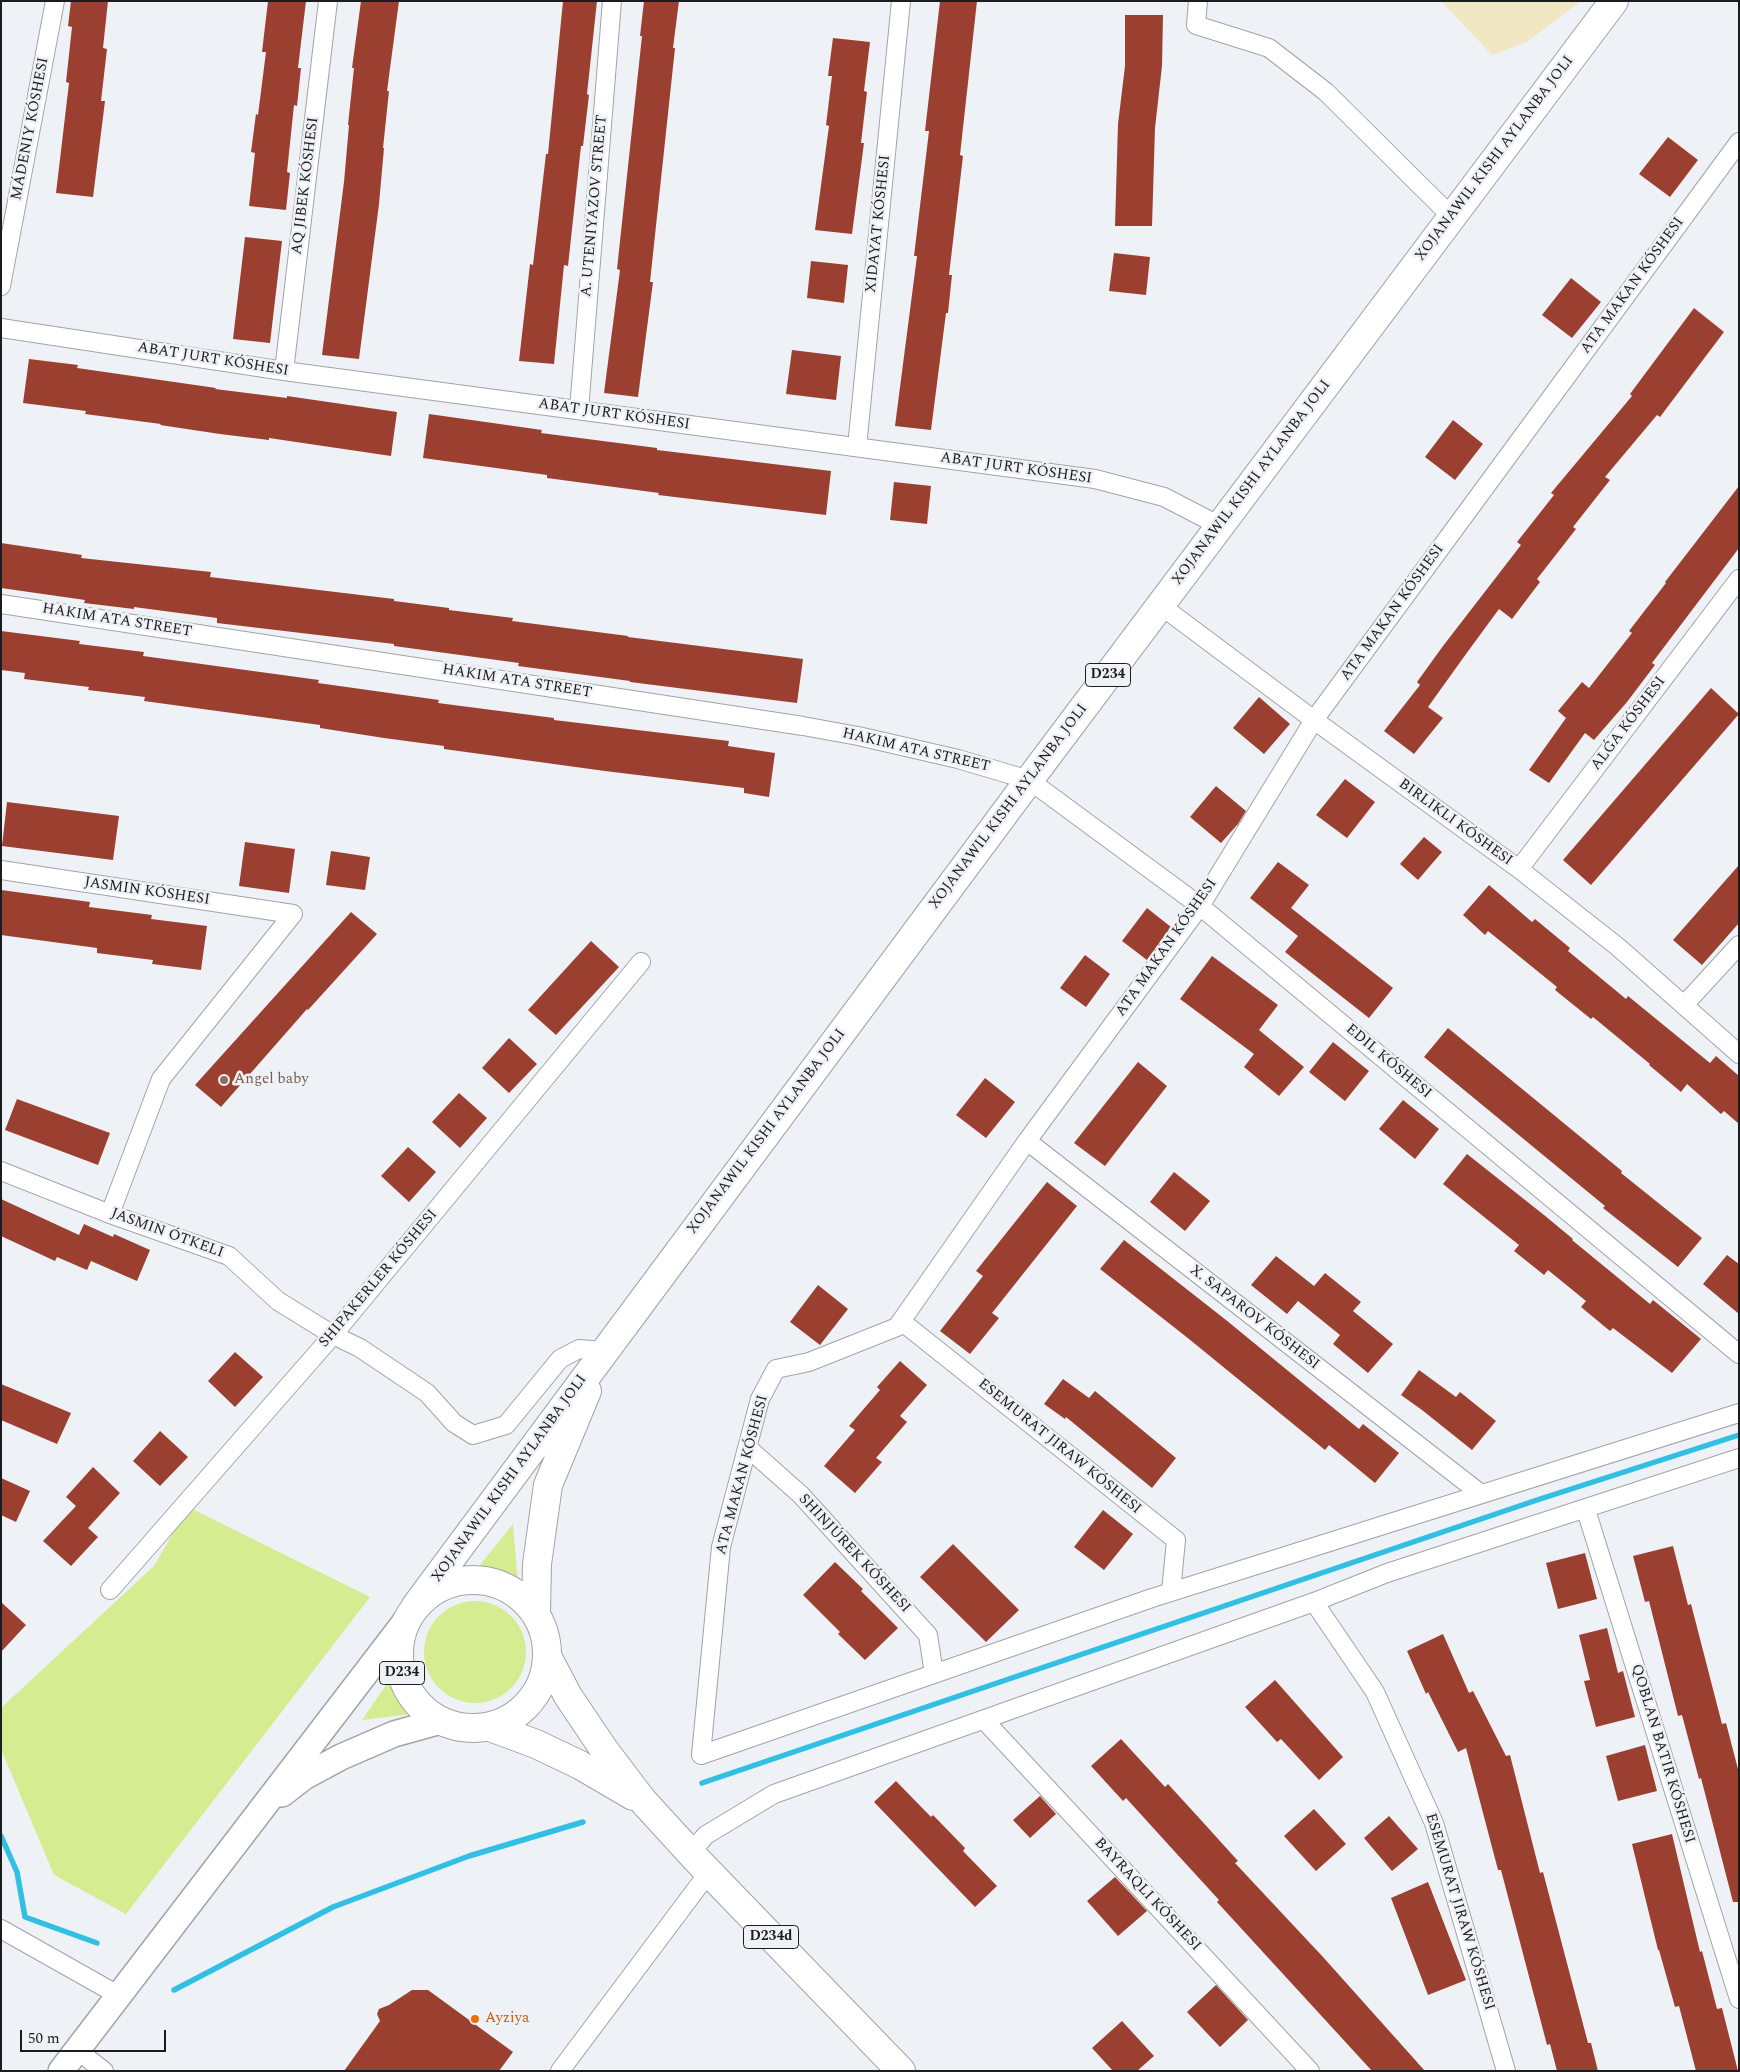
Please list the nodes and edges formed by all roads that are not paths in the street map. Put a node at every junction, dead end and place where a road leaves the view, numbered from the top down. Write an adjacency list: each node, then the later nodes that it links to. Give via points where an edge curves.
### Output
1 (55, 1): 9 (street, MÁDENIY KÓSHESI)
2 (328, 1): 11 (street, AQ JIBEK KÓSHESI)
3 (612, 1): 12 (street, A. UTENIYAZOV STREET)
4 (901, 1): 13 (street, XIDAYAT KÓSHESI)
5 (1198, 1): 8 (street, via 1196,25 1269,48 1326,92)
6 (1614, 1): 8 (main road, D234)
7 (1739, 142): 18 (street, ATA MAKAN KÓSHESI)
8 (1451, 216): 14 (main road, D234)
9 (1, 286)
10 (1, 328): 11 (street, ABAT JURT KÓSHESI)
11 (284, 371): 12 (street, ABAT JURT KÓSHESI)
12 (578, 410): 13 (street, ABAT JURT KÓSHESI)
13 (857, 447): 14 (street, ABAT JURT KÓSHESI, via 1095,480 1164,497)
14 (1220, 526): 17 (main road, D234)
15 (1739, 579): 20 (street, ALǴA KÓSHESI)
16 (1, 604): 19 (street, HAKIM ATA STREET, via 803,726 958,759)
17 (1160, 605): 18 (street, BIRLIKLI KÓSHESI); 19 (main road, D234)
18 (1314, 720): 20 (street, BIRLIKLI KÓSHESI); 22 (street, ATA MAKAN KÓSHESI)
19 (1030, 780): 22 (street, EDIL KÓSHESI); 32 (main road, D234)
20 (1520, 869): 25 (street, BIRLIKLI KÓSHESI, via 1618,947)
21 (1, 870): 29 (street, JASMIN KÓSHESI, via 293,914 161,1079)
22 (1200, 906): 27 (street, ATA MAKAN KÓSHESI); 33 (street, EDIL KÓSHESI)
23 (1739, 945): 25 (street)
24 (640, 962): 31 (street, SHIPAKERLER KÓSHESI)
25 (1684, 1005): 26 (street, BIRLIKLI KÓSHESI)
26 (1739, 1054)
27 (1027, 1141): 30 (street, ATA MAKAN KÓSHESI); 37 (street, X. SAPAROV KÓSHESI)
28 (1, 1171): 29 (street, JASMIN ÓTKELI)
29 (110, 1214): 31 (street, JASMIN ÓTKELI, via 229,1256 278,1301)
30 (901, 1321): 35 (street, ATA MAKAN KÓSHESI, via 897,1327 808,1362 776,1370 760,1399); 40 (street, via 1176,1540)
31 (333, 1335): 32 (street, JASMIN ÓTKELI, via 360,1348 427,1393 454,1423 473,1435 506,1425 560,1359 579,1349); 39 (street, SHIPAKERLER KÓSHESI)
32 (604, 1351): 42 (main road, D234); 43 (main road, D234, via 548,1485 537,1564)
33 (1739, 1354)
34 (1739, 1413): 37 (street)
35 (748, 1448): 45 (street, via 801,1495 928,1635); 45 (street, ATA MAKAN KÓSHESI, via 721,1547 701,1755)
36 (1739, 1458): 38 (street)
37 (1481, 1494): 40 (street)
38 (1586, 1510): 41 (street, via 1387,1573); 55 (street)
39 (110, 1590)
40 (1171, 1592): 45 (street)
41 (1314, 1602): 46 (street); 62 (street, via 1375,1692 1434,1823)
42 (412, 1612): 43 (main road, D234, via 433,1591 454,1582 477,1579 500,1584 520,1595); 47 (main road, D234, via 400,1641 399,1665 407,1688 421,1708); 50 (main road, D234)
43 (536, 1612): 44 (main road, via 546,1634)
44 (548, 1658): 48 (main road, D234, via 543,1682 530,1702 512,1718); 49 (main road, D234d, via 604,1751)
45 (934, 1674)
46 (984, 1720): 51 (street, via 774,1794 706,1835); 61 (street)
47 (441, 1722): 48 (main road, D234, via 465,1728); 50 (main road, D234, via 394,1734 341,1757 304,1777)
48 (490, 1727): 49 (main road, D234d, via 580,1765)
49 (643, 1801): 51 (main road, D234d)
50 (259, 1812): 54 (main road, D234)
51 (690, 1853): 52 (main road, D234d)
52 (709, 1872): 59 (street); 60 (main road, D234d)
53 (1, 1929): 54 (street)
54 (118, 1995): 56 (main road, D234)
55 (1739, 1999)
56 (77, 2050): 57 (main road, D234); 58 (street)
57 (61, 2071)
58 (104, 2071)
59 (560, 2071)
60 (901, 2071)
61 (1310, 2071)
62 (1506, 2071)

